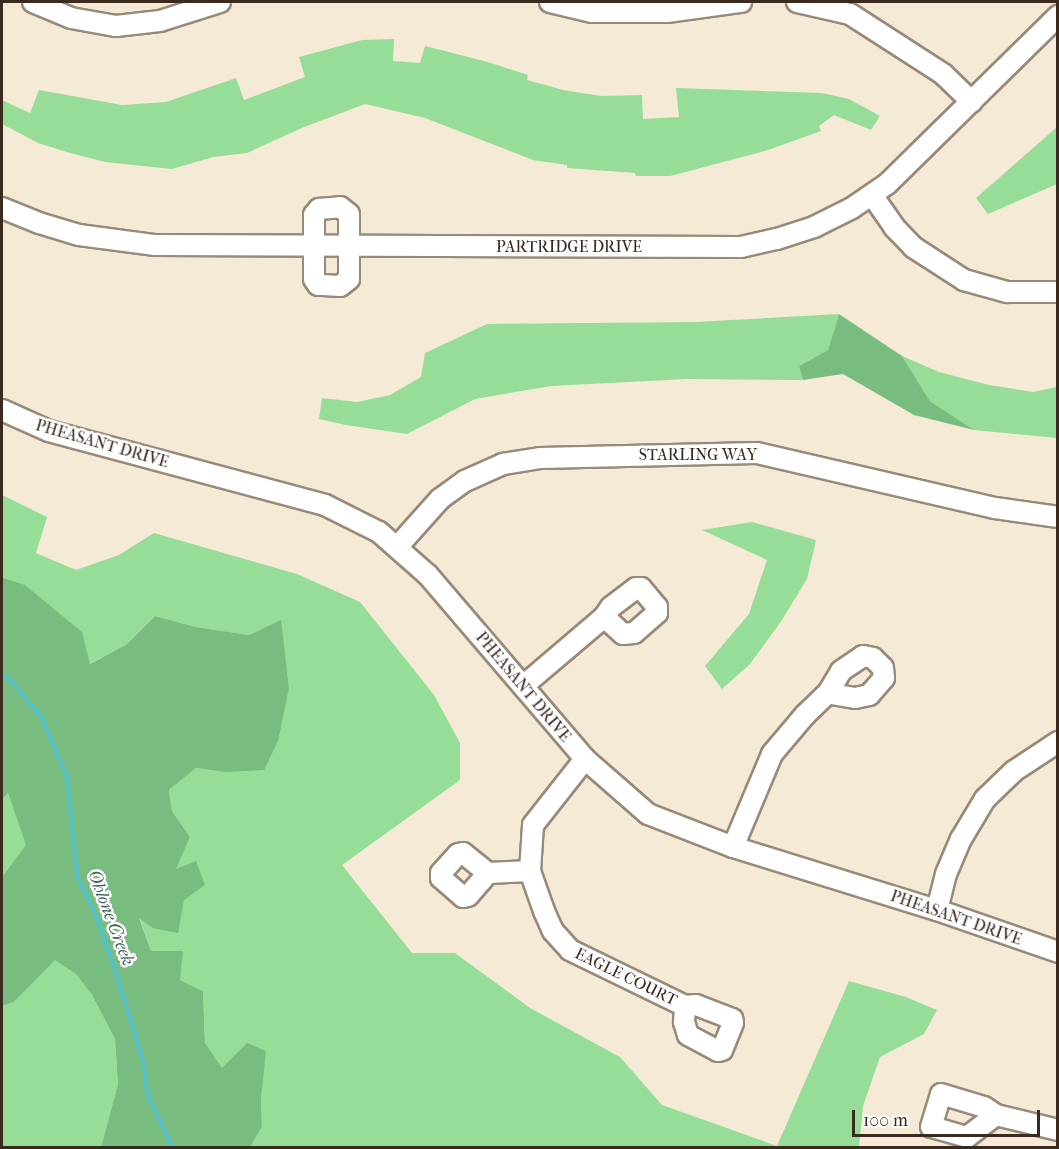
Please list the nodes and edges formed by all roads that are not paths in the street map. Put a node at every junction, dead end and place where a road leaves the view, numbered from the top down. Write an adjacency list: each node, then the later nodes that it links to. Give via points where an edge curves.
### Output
1 (33, 2): 2 (street, via 71,18 116,26 160,21)
2 (220, 2)
3 (550, 2): 4 (street, via 592,12 667,12)
4 (741, 2)
5 (797, 2): 7 (street, via 850,14 943,74)
6 (1058, 16): 7 (street, PARTRIDGE DRIVE)
7 (972, 102): 8 (street, PARTRIDGE DRIVE, via 902,172)
8 (872, 195): 11 (street, PARTRIDGE DRIVE, via 814,227 733,247); 12 (street, via 913,247 964,280 1007,292)
9 (2, 208): 10 (street, PARTRIDGE DRIVE, via 59,230 117,242 155,246)
10 (313, 246): 11 (street, PARTRIDGE DRIVE); 11 (street, via 315,211 340,207 349,214); 11 (street, via 316,282 340,286 349,279)
11 (349, 246)
12 (1058, 292)
13 (2, 410): 15 (street, PHEASANT DRIVE, via 49,431 325,505 367,525)
14 (1058, 517): 15 (street, STARLING WAY, via 995,508 757,453 540,458 503,465 465,481 440,499)
15 (398, 546): 17 (street, PHEASANT DRIVE, via 428,574)
16 (604, 617): 17 (street)
17 (523, 686): 20 (street, PHEASANT DRIVE)
18 (828, 693): 21 (street, via 772,754)
19 (1058, 742): 24 (street, via 1014,771 985,799 961,838)
20 (585, 759): 21 (street, PHEASANT DRIVE, via 648,814); 22 (street, EAGLE COURT, via 533,825)
21 (733, 847): 24 (street, PHEASANT DRIVE)
22 (530, 871): 23 (street); 26 (street, EAGLE COURT, via 554,931 570,950)
23 (488, 873)
24 (937, 910): 25 (street, PHEASANT DRIVE)
25 (1058, 952)
26 (685, 1006)
27 (996, 1115): 28 (street)
28 (1058, 1130)

